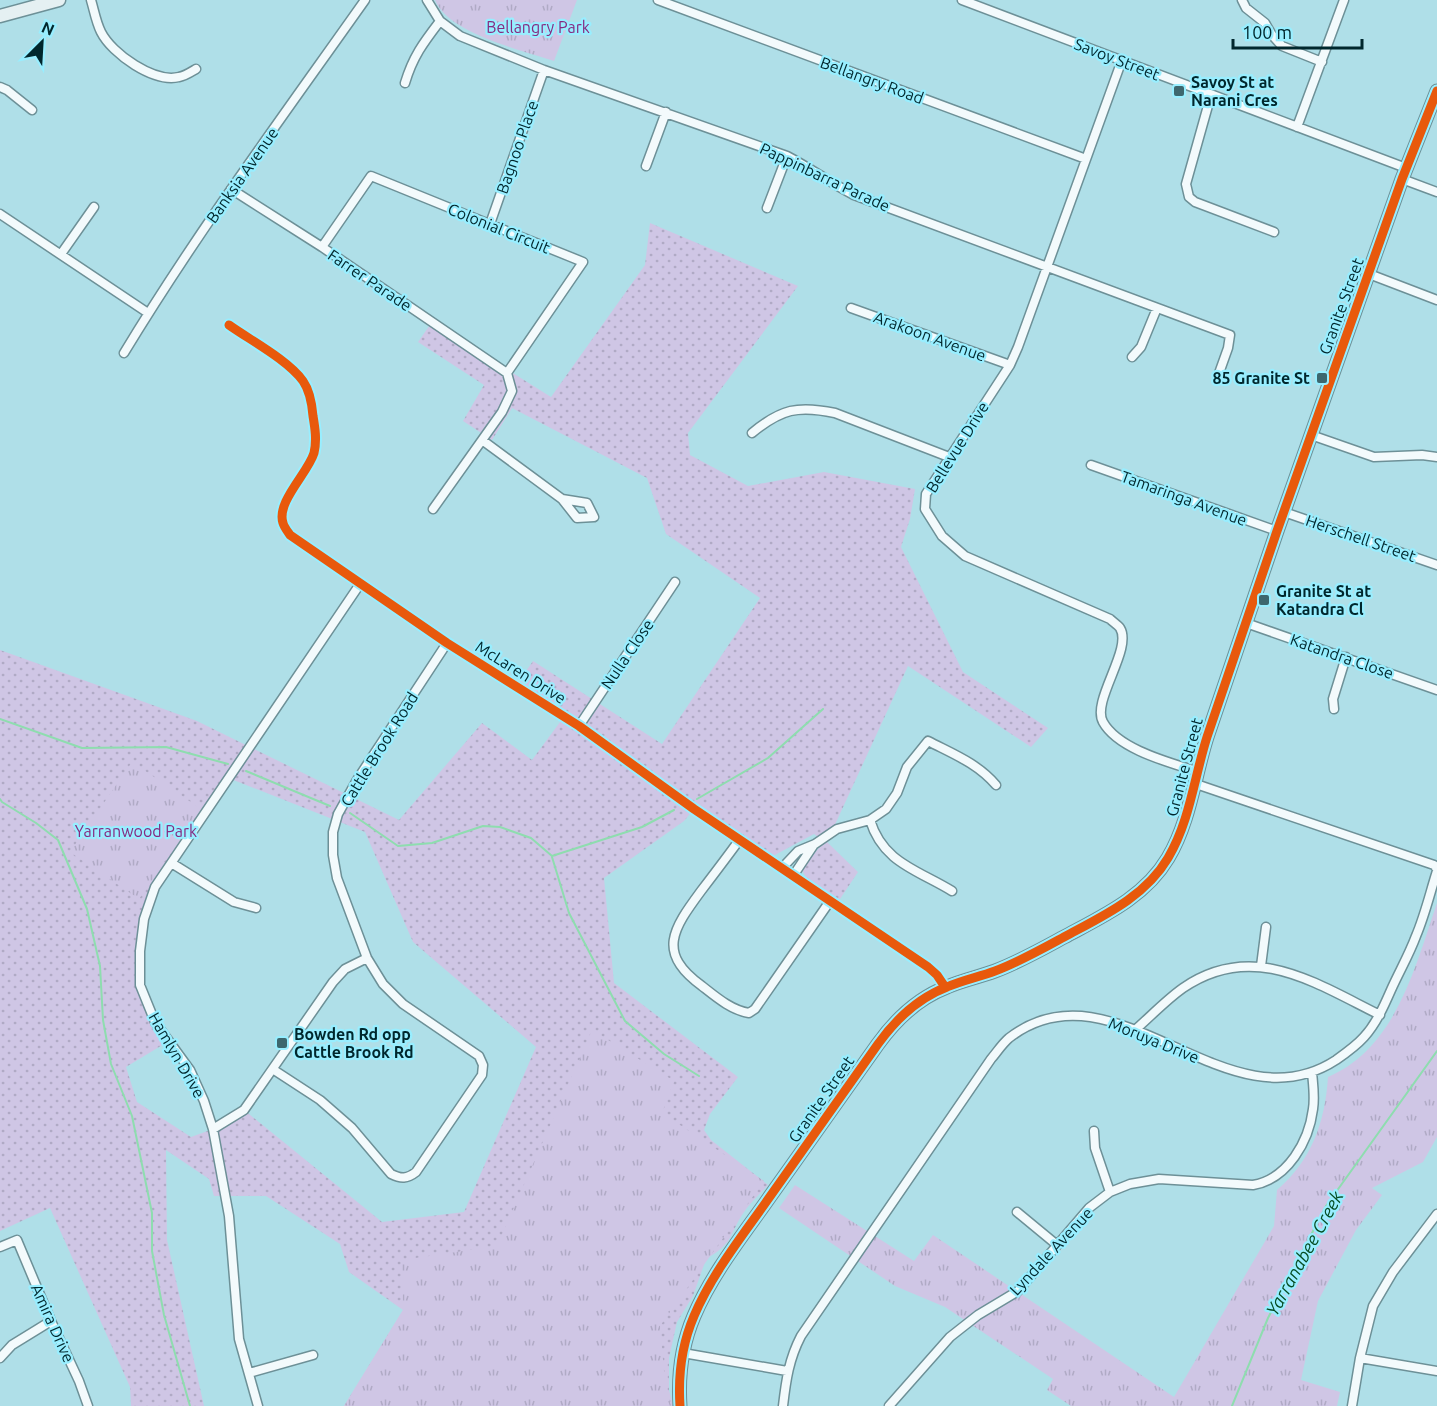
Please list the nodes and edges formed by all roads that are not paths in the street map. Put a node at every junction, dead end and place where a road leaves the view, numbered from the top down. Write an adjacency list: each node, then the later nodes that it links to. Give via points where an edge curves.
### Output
1 (59, 0): 9 (street)
2 (91, 0): 13 (street, via 109,43 141,69 165,78)
3 (365, 0): 26 (street, Banksia Avenue)
4 (427, 0): 10 (street, Pappinbarra Parade)
5 (658, 0): 23 (street, Bellangry Road)
6 (962, 0): 11 (street, Savoy Street)
7 (1242, 0): 12 (street, via 1282,46)
8 (1344, 0): 12 (street)
9 (0, 16)
10 (440, 21): 14 (street, Pappinbarra Parade, via 460,36); 15 (street, via 417,50)
11 (1122, 60): 18 (street, Savoy Street); 23 (street, Bellevue Drive)
12 (1322, 62): 21 (street)
13 (196, 69)
14 (544, 70): 20 (street, Pappinbarra Parade); 31 (street, Bagnoo Place)
15 (405, 82)
16 (0, 87): 19 (street)
17 (1437, 91): 25 (street, Granite Street)
18 (1211, 94): 21 (street, Savoy Street); 32 (street, via 1186,191 1195,202)
19 (32, 110)
20 (666, 112): 22 (street, Pappinbarra Parade); 24 (street)
21 (1297, 127): 25 (street, Savoy Street)
22 (787, 156): 29 (street); 35 (street, Pappinbarra Parade, via 854,195)
23 (1086, 159): 35 (street, Bellevue Drive)
24 (646, 166)
25 (1404, 174): 27 (street, Savoy Street); 36 (street, Granite Street)
26 (231, 189): 33 (street, Farrer Parade); 40 (street, Banksia Avenue)
27 (1437, 192)
28 (94, 207): 34 (street)
29 (767, 208)
30 (0, 214): 34 (street)
31 (490, 224): 33 (street, Colonial Circuit, via 371,176); 45 (street, Colonial Circuit, via 582,262)
32 (1274, 232)
33 (322, 247): 45 (street, Farrer Parade)
34 (62, 254): 40 (street)
35 (1047, 268): 39 (street, Pappinbarra Parade); 44 (street, Bellevue Drive)
36 (1369, 274): 37 (street); 48 (street, Granite Street)
37 (1437, 300)
38 (851, 308): 44 (street, Arakoon Avenue)
39 (1157, 308): 43 (street, via 1141,347); 46 (street, Pappinbarra Parade, via 1230,335)
40 (148, 313): 42 (street, Banksia Avenue)
41 (229, 325): 59 (street, McLaren Drive, via 293,369 311,398 314,452 289,495 282,522 290,535)
42 (124, 353)
43 (1132, 357)
44 (1010, 365): 50 (street, Bellevue Drive)
45 (507, 373): 49 (street, via 512,391)
46 (1218, 376)
47 (752, 433): 50 (street, via 783,412 817,409)
48 (1311, 435): 51 (street, via 1374,457); 55 (street, Granite Street)
49 (482, 440): 53 (street); 54 (street)
50 (949, 457): 67 (street, Bellevue Drive, via 926,494 925,509 942,536 965,556 1110,619 1121,630 1123,641 1101,706 1102,721 1138,750)
51 (1437, 457)
52 (1091, 465): 56 (street, Tamaringa Avenue)
53 (562, 499)
54 (434, 508)
55 (1284, 512): 56 (street, Granite Street); 57 (street, Herschell Street)
56 (1277, 531): 60 (street, Granite Street)
57 (1437, 565)
58 (675, 582): 65 (street, Nulla Close)
59 (360, 584): 61 (street, McLaren Drive); 73 (street, Hamlyn Drive)
60 (1246, 623): 62 (street, Katandra Close); 66 (street, Granite Street)
61 (447, 643): 65 (street, McLaren Drive); 81 (street, Cattle Brook Road, via 338,814 333,855 337,878)
62 (1346, 657): 63 (street, Katandra Close); 64 (street, via 1333,699)
63 (1437, 690)
64 (1334, 709)
65 (579, 726): 71 (street, McLaren Drive)
66 (1200, 758): 67 (street); 68 (street, Granite Street)
67 (1180, 766): 68 (street, Bellevue Drive)
68 (1195, 777): 75 (street, Moruya Drive, via 1434,865); 83 (street, Granite Street, via 1179,839 1155,877 1140,892 1037,951)
69 (996, 785): 70 (street, via 970,762 928,741 907,767 892,801)
70 (870, 820): 72 (street, via 837,829); 77 (street, via 874,834 887,852)
71 (740, 839): 74 (street, McLaren Drive); 78 (street, via 681,918 673,939 677,962 685,974 731,1008 749,1013 755,1009)
72 (815, 844): 74 (street, via 798,851); 76 (street)
73 (173, 864): 79 (street, via 234,902); 88 (street, Hamlyn Drive, via 155,887 144,919 140,985 155,1022 190,1070)
74 (782, 868): 76 (street, McLaren Drive)
75 (1437, 870): 84 (street, Moruya Drive, via 1416,937)
76 (793, 876): 78 (street, McLaren Drive)
77 (952, 891)
78 (830, 901): 83 (street, McLaren Drive, via 928,967)
79 (256, 908)
80 (1266, 927): 82 (street)
81 (368, 958): 86 (street, via 345,969 333,982); 86 (street, Cattle Brook Road, via 383,984 403,1004 479,1056 483,1065 482,1075 416,1172 400,1178 391,1174 352,1128 320,1100)
82 (1261, 966): 84 (street, via 1303,978); 85 (street, via 1221,971 1184,987)
83 (945, 987): 96 (street, Granite Street, via 900,1017 878,1044 709,1287 693,1318)
84 (1380, 1015): 87 (street, Moruya Drive, via 1350,1051)
85 (1135, 1030): 87 (street, Moruya Drive, via 1248,1076 1292,1077); 100 (street, Moruya Drive, via 1107,1020 1061,1016 1044,1019 1007,1040 812,1320 794,1349)
86 (273, 1070): 88 (street, via 244,1110)
87 (1312, 1072): 90 (street, Lyndale Avenue, via 1314,1107 1307,1135 1292,1160 1272,1179 1253,1185 1159,1179)
88 (213, 1129): 102 (street, Hamlyn Drive, via 229,1216 239,1339)
89 (1094, 1131): 90 (street, via 1095,1148)
90 (1110, 1192): 93 (street, Lyndale Avenue, via 1089,1208)
91 (1017, 1212): 93 (street)
92 (1437, 1214): 99 (street, via 1377,1298)
93 (1058, 1245): 107 (street, Lyndale Avenue, via 1018,1291 950,1337)
94 (0, 1247): 95 (street, Amira Drive, via 16,1240)
95 (51, 1321): 98 (street, via 12,1345); 103 (street, Amira Drive)
96 (683, 1353): 100 (street); 105 (street, Granite Street)
97 (313, 1354): 102 (street)
98 (0, 1358)
99 (1360, 1358): 101 (street); 108 (street)
100 (787, 1371): 106 (street, Moruya Drive)
101 (1437, 1371)
102 (249, 1372): 104 (street, Hamlyn Drive)
103 (88, 1406)
104 (258, 1406)
105 (680, 1406)
106 (783, 1406)
107 (890, 1406)
108 (1352, 1406)

